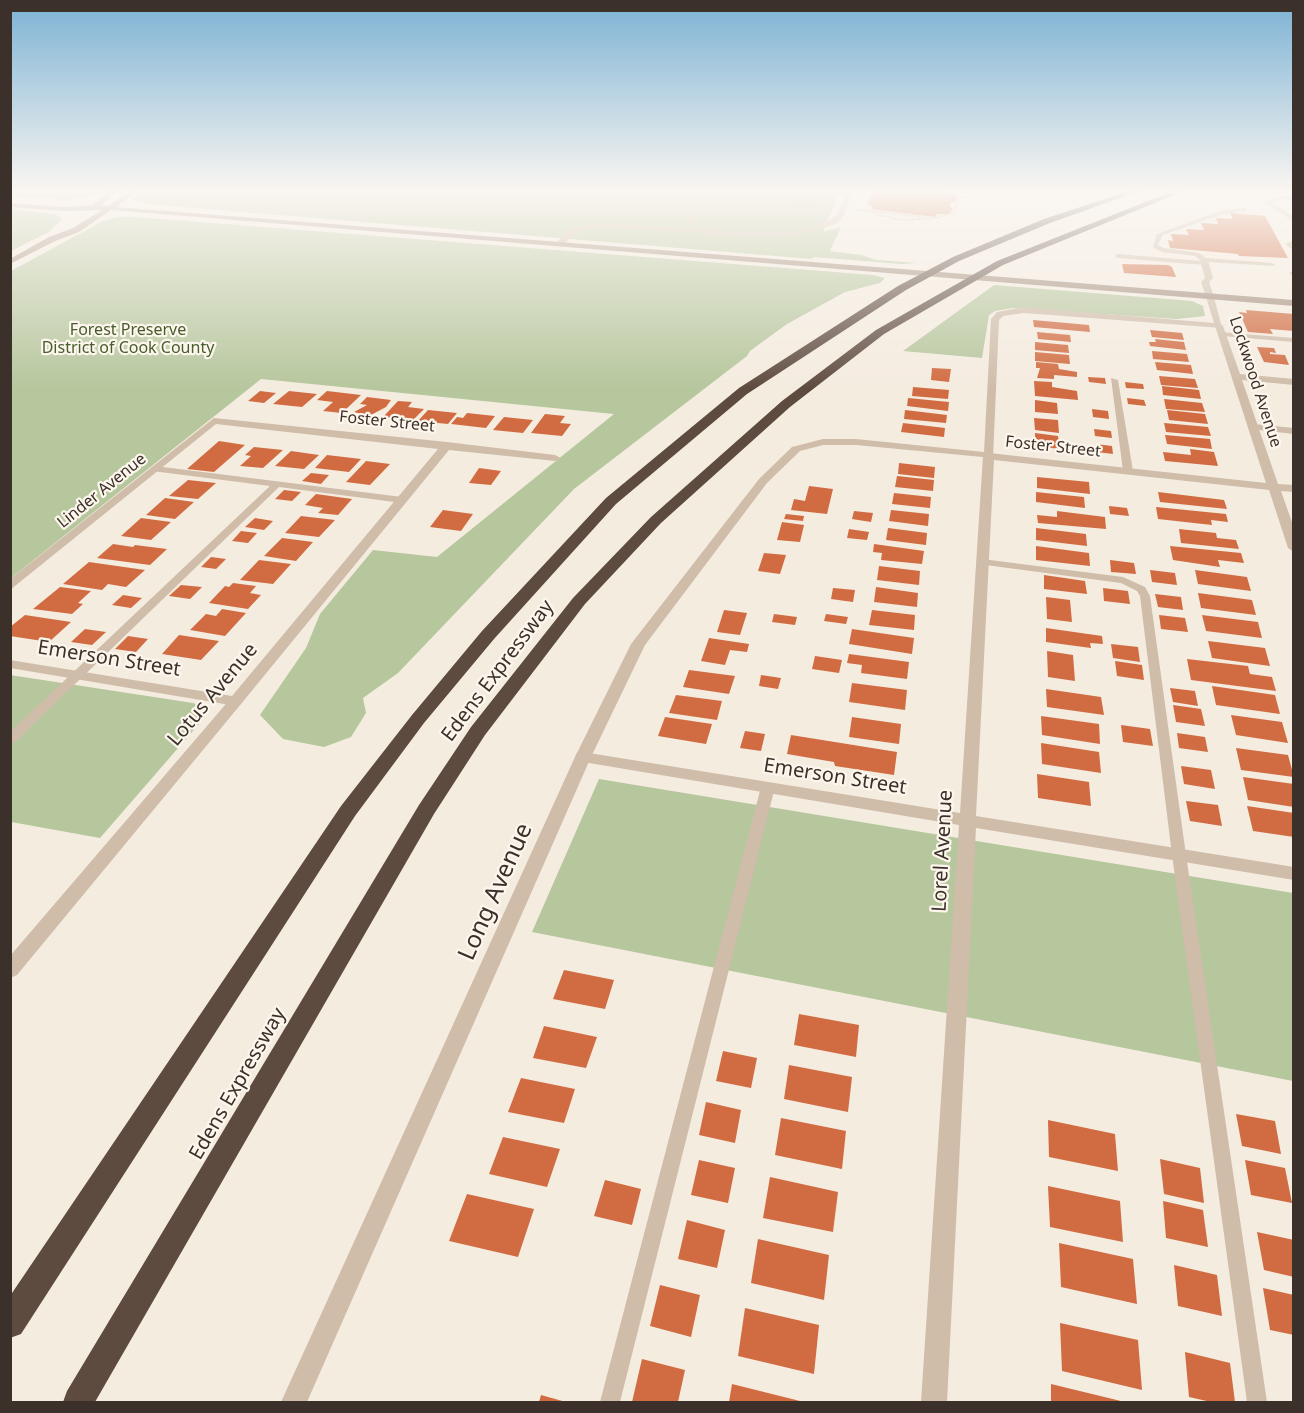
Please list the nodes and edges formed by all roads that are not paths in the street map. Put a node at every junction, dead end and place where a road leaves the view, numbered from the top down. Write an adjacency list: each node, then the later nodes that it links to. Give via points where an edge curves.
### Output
1 (719, 257): 8 (main road)
2 (961, 257): 41 (highway, Edens Expressway, via 902,288 743,391 611,501 488,635 348,811)
3 (1015, 257): 42 (highway, Edens Expressway, via 880,332 796,397 656,520 579,601 472,741 381,884)
4 (1134, 257): 6 (lane)
5 (1200, 257): 6 (lane)
6 (1205, 261): 7 (lane); 8 (street, Lockwood Avenue)
7 (1272, 265)
8 (1210, 297): 9 (main road); 10 (street, Lockwood Avenue)
9 (1293, 303)
10 (1221, 330): 11 (lane); 12 (street, Lockwood Avenue); 20 (street, Lorel Avenue, via 1009,311 995,319)
11 (1293, 340)
12 (1236, 377): 14 (street); 16 (street, Lockwood Avenue)
13 (1114, 380): 23 (lane)
14 (1293, 382)
15 (214, 421): 19 (street, Foster Street); 22 (street, Linder Avenue)
16 (1253, 427): 17 (lane); 25 (street, Lockwood Avenue)
17 (1293, 431)
18 (808, 444): 20 (street, Foster Street, via 856,442); 35 (street, Long Avenue, via 786,457 763,481 638,644)
19 (447, 446): 21 (street, Foster Street); 27 (street, Lotus Avenue)
20 (988, 456): 23 (street, Foster Street); 29 (street, Lorel Avenue)
21 (555, 458)
22 (155, 469): 24 (lane); 30 (street, Linder Avenue)
23 (1128, 471): 25 (street, Foster Street)
24 (276, 485): 27 (lane); 32 (lane)
25 (1273, 487): 26 (street, Foster Street); 28 (street, Lockwood Avenue)
26 (1293, 489)
27 (402, 500): 33 (street, Lotus Avenue)
28 (1293, 548)
29 (982, 562): 37 (street, Lorel Avenue); 38 (lane, via 1106,577 1141,589)
30 (10, 586)
31 (10, 664): 32 (street, Emerson Street)
32 (77, 675): 33 (street, Emerson Street); 34 (lane)
33 (236, 701): 40 (street, Lotus Avenue)
34 (10, 740)
35 (583, 757): 36 (street, Emerson Street); 43 (street, Long Avenue)
36 (768, 787): 37 (street, Emerson Street); 44 (lane)
37 (967, 820): 38 (street, Emerson Street); 45 (street, Lorel Avenue)
38 (1179, 855): 39 (street, Emerson Street); 46 (lane)
39 (1293, 874)
40 (10, 970)
41 (10, 1323)
42 (78, 1402)
43 (294, 1402)
44 (610, 1402)
45 (934, 1402)
46 (1257, 1402)

